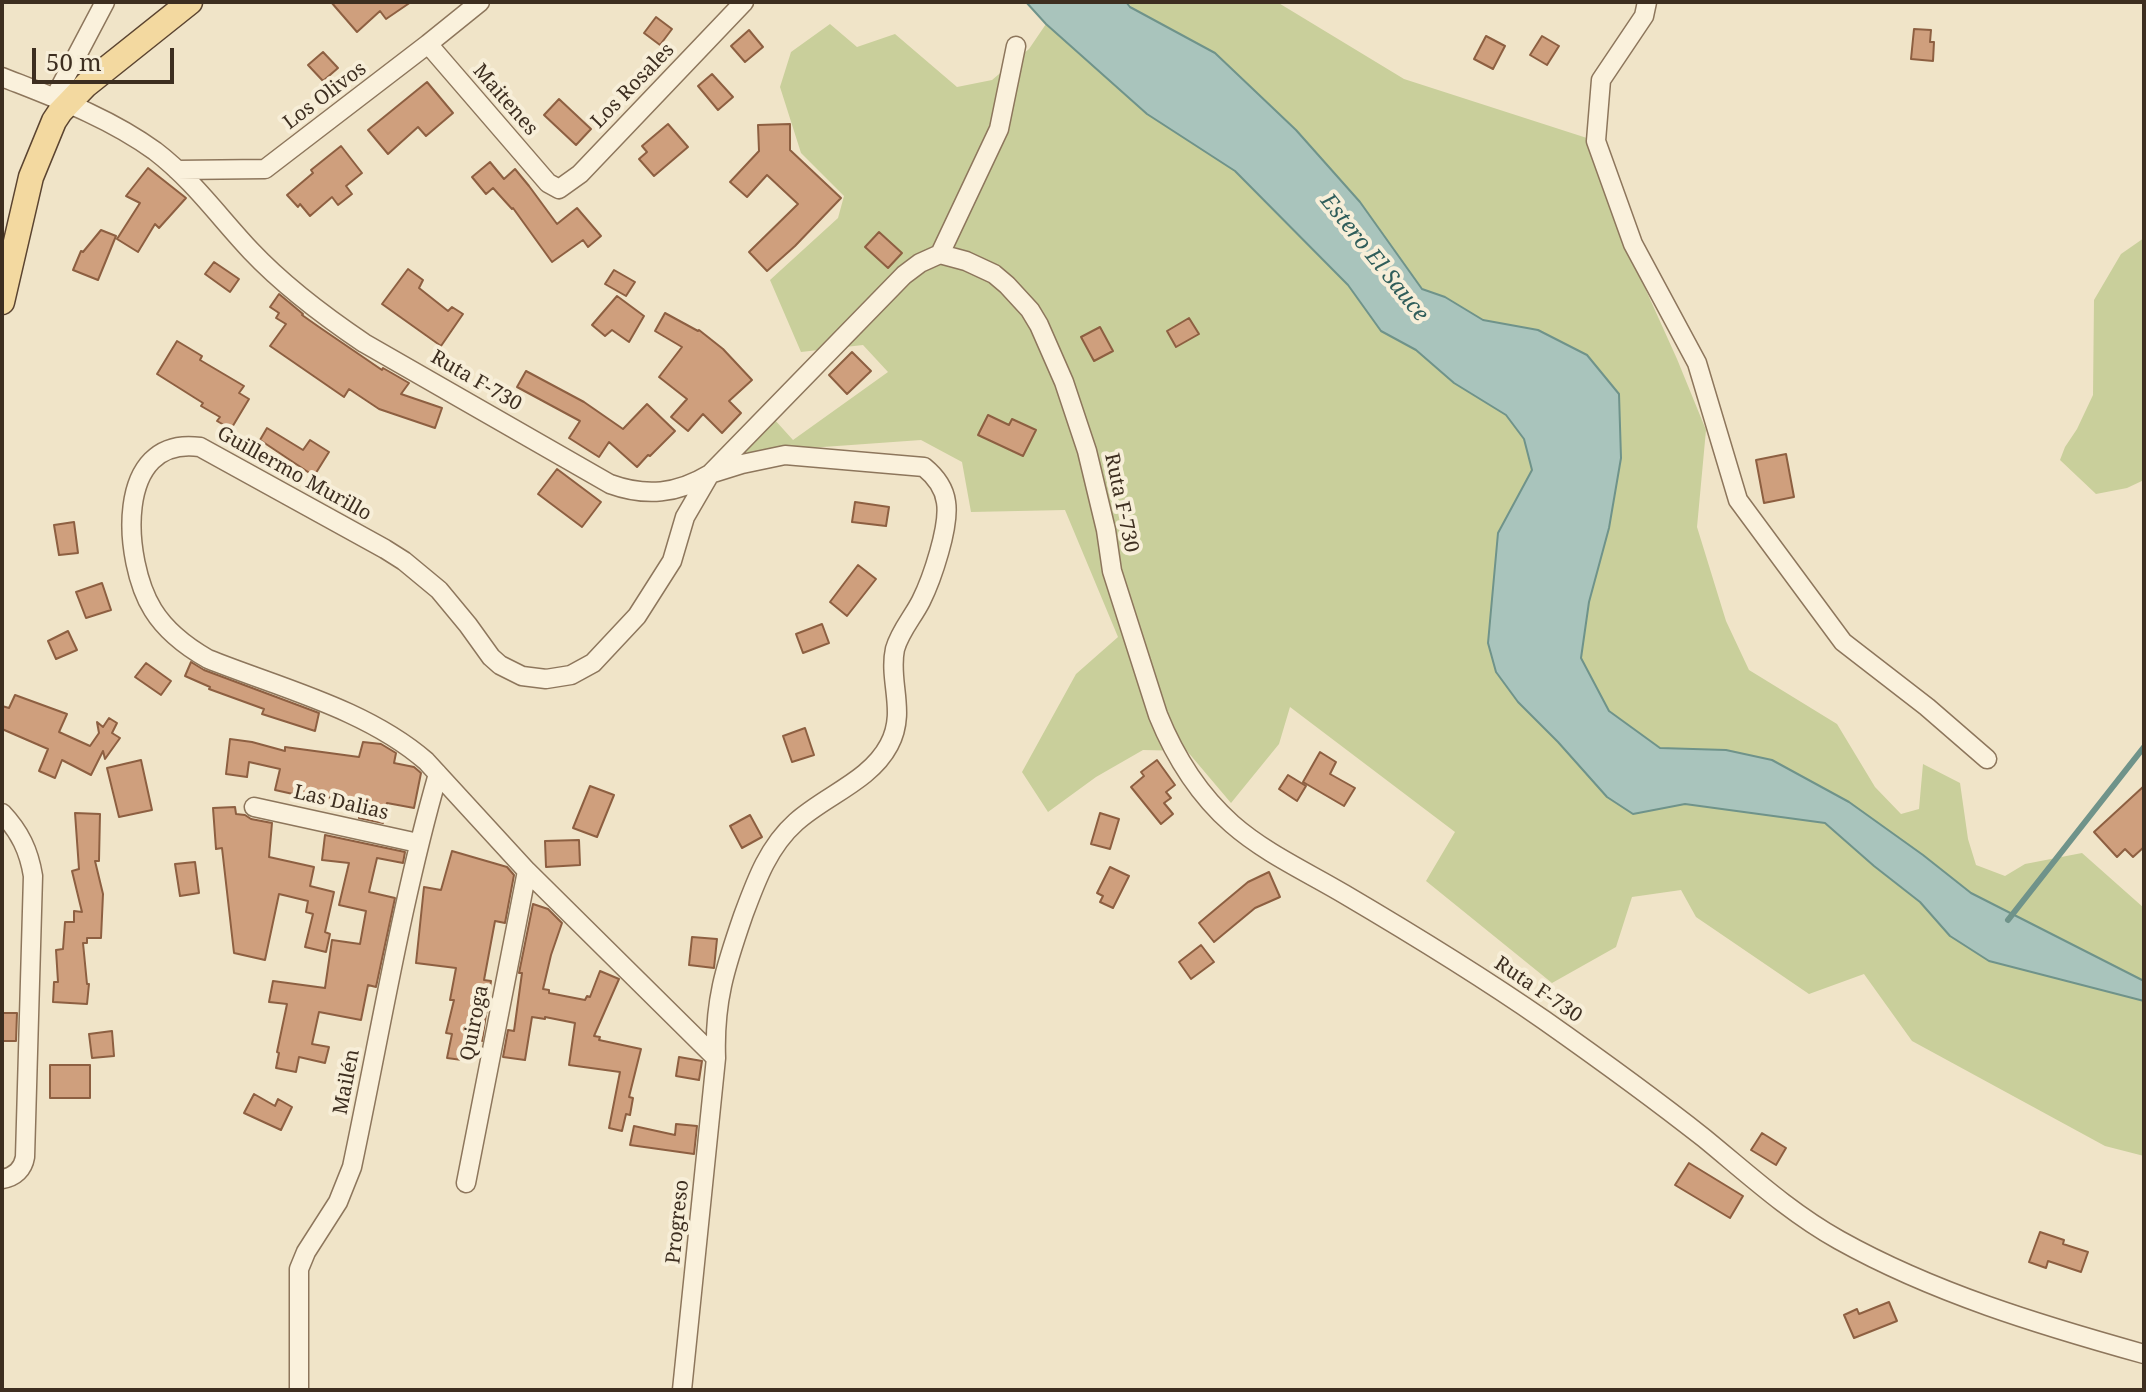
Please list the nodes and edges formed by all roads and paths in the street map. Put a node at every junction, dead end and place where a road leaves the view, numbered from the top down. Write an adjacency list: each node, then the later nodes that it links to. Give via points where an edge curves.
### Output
1 (105, 2): 9 (street)
2 (190, 2): 9 (main road)
3 (480, 2): 6 (street, Los Olivos)
4 (744, 2): 11 (street, Los Rosales, via 580,174 559,189)
5 (1647, 2): 15 (street, via 1644,16 1601,80 1596,141 1633,244 1697,363 1738,500 1843,642)
6 (428, 44): 10 (street, Los Olivos, via 265,169); 11 (street, Maitenes)
7 (1016, 46): 12 (street, via 999,129)
8 (2, 77): 9 (street, Ruta F-730)
9 (61, 100): 10 (street, Ruta F-730, via 133,136); 13 (main road, via 31,177)
10 (177, 170): 14 (street, Ruta F-730, via 274,274 329,320 610,484 651,493 681,489)
11 (548, 183)
12 (940, 254): 14 (street, Ruta F-730, via 904,275); 24 (street, Ruta F-730, via 994,274 1039,325 1087,451 1112,571 1158,715 1187,773 1233,825 1542,1019 1821,1229 1949,1291)
13 (2, 302)
14 (710, 474): 16 (street, Guillermo Murillo, via 685,517 672,561 637,616 593,663 571,675 546,679 522,676 500,665 439,590 385,549 200,447 179,446 152,460 136,495 133,553 144,592 171,632 208,659 309,696 395,738); 21 (street, Progreso, via 785,455 924,467 944,491 947,513 930,581 896,648 894,735 876,762 795,823 769,853 727,960 717,1009)
15 (1987, 759)
16 (438, 774): 19 (street, Mailén); 20 (street, Guillermo Murillo)
17 (254, 807): 19 (street, Las Dalias)
18 (2, 813): 22 (street, via 27,849 33,876 25,1157 18,1172)
19 (418, 843): 25 (street, Mailén, via 352,1167 299,1269)
20 (527, 871): 21 (street, Guillermo Murillo); 23 (street, Quiroga)
21 (716, 1058): 26 (street, Progreso)
22 (2, 1179)
23 (466, 1183)
24 (2144, 1354)
25 (299, 1390)
26 (682, 1390)

